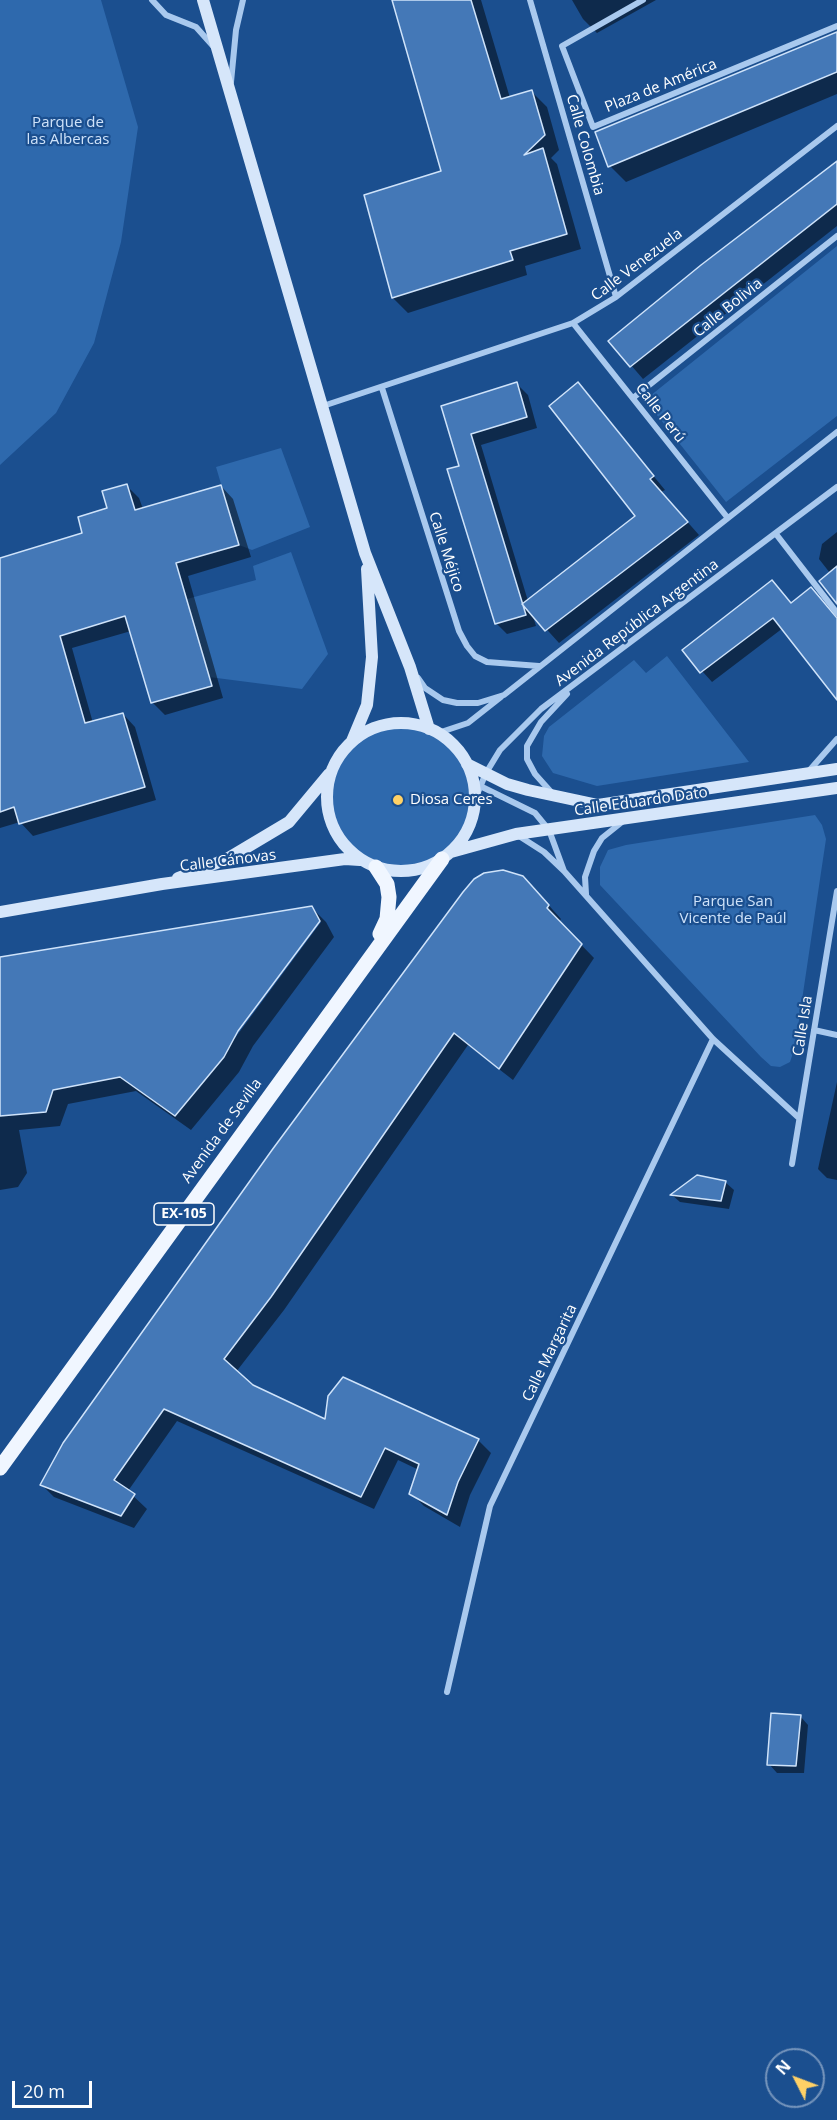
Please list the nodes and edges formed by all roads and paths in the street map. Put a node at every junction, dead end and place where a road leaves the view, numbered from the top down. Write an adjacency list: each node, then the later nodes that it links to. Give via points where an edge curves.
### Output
1 (153, 0): 7 (street, via 166,15 196,27)
2 (203, 0): 7 (main road)
3 (243, 0): 8 (street)
4 (530, 0): 11 (street, Calle Colombia)
5 (643, 0): 6 (street, Plaza de América, via 562,46 593,127)
6 (837, 26)
7 (219, 52): 8 (main road)
8 (230, 91): 15 (main road)
9 (837, 126): 11 (street, Calle Venezuela)
10 (837, 236): 14 (street, Calle Bolivia)
11 (616, 297): 12 (street, Calle Venezuela)
12 (573, 323): 13 (street, Calle Venezuela); 14 (street, Calle Perú)
13 (382, 388): 15 (street, Calle Venezuela); 22 (street, Calle Méjico, via 459,632 476,656 487,662)
14 (633, 398): 18 (street, Calle Perú)
15 (322, 407): 20 (main road)
16 (837, 432): 18 (street, Avenida República Argentina)
17 (837, 487): 19 (street, Avenida República Argentina)
18 (727, 517): 22 (street, Avenida República Argentina)
19 (776, 534): 21 (street); 24 (street, Avenida República Argentina)
20 (365, 553): 23 (main road); 28 (main road, via 372,657 367,705)
21 (837, 613)
22 (540, 666): 25 (street, Avenida República Argentina)
23 (410, 667): 25 (street, Avenida República Argentina, via 425,688 443,700 478,703); 26 (main road)
24 (576, 685): 32 (street, Avenida República Argentina, via 522,726); 36 (street, via 541,722 527,747 527,759 535,774)
25 (504, 695): 26 (street, Avenida República Argentina, via 468,723)
26 (434, 731): 28 (main road, via 393,723 373,728); 29 (main road, via 457,749)
27 (837, 739): 33 (street)
28 (352, 741): 31 (main road)
29 (467, 765): 32 (main road, Calle Eduardo Dato); 35 (main road)
30 (837, 769): 33 (main road, Calle Eduardo Dato)
31 (331, 771): 41 (main road, via 326,790 328,812 335,833); 44 (main road, Calle Cánovas, via 307,803 280,828 227,859)
32 (486, 773): 35 (street, Avenida República Argentina); 36 (main road, Calle Eduardo Dato, via 507,784)
33 (807, 774): 36 (main road, Calle Eduardo Dato, via 598,805)
34 (837, 788): 37 (main road, Calle Eduardo Dato)
35 (476, 790): 38 (street, via 535,813); 40 (main road, via 470,822 462,839)
36 (556, 798)
37 (624, 820): 38 (main road, Calle Eduardo Dato); 46 (street, via 602,838 594,851 585,877)
38 (549, 830): 39 (main road, Calle Eduardo Dato); 43 (street)
39 (516, 834): 40 (main road, Calle Eduardo Dato); 43 (street)
40 (446, 856): 42 (main road, via 414,870 398,872); 48 (main road, Avenida de Sevilla / EX-105)
41 (360, 860): 42 (main road); 44 (main road, Calle Cánovas, via 345,858)
42 (375, 867): 48 (main road, Avenida de Sevilla / EX-105, via 387,884 387,919)
43 (564, 871): 46 (street)
44 (162, 884): 47 (main road)
45 (837, 891): 49 (street, Calle Isla)
46 (586, 895): 51 (street)
47 (0, 912)
48 (368, 960): 54 (main road, Avenida de Sevilla / EX-105)
49 (814, 1030): 50 (street); 52 (street, Calle Isla)
50 (837, 1035)
51 (714, 1039): 52 (street); 55 (street, Calle Margarita, via 490,1506)
52 (800, 1118): 53 (street, Calle Isla)
53 (792, 1164)
54 (0, 1468)
55 (447, 1692)

